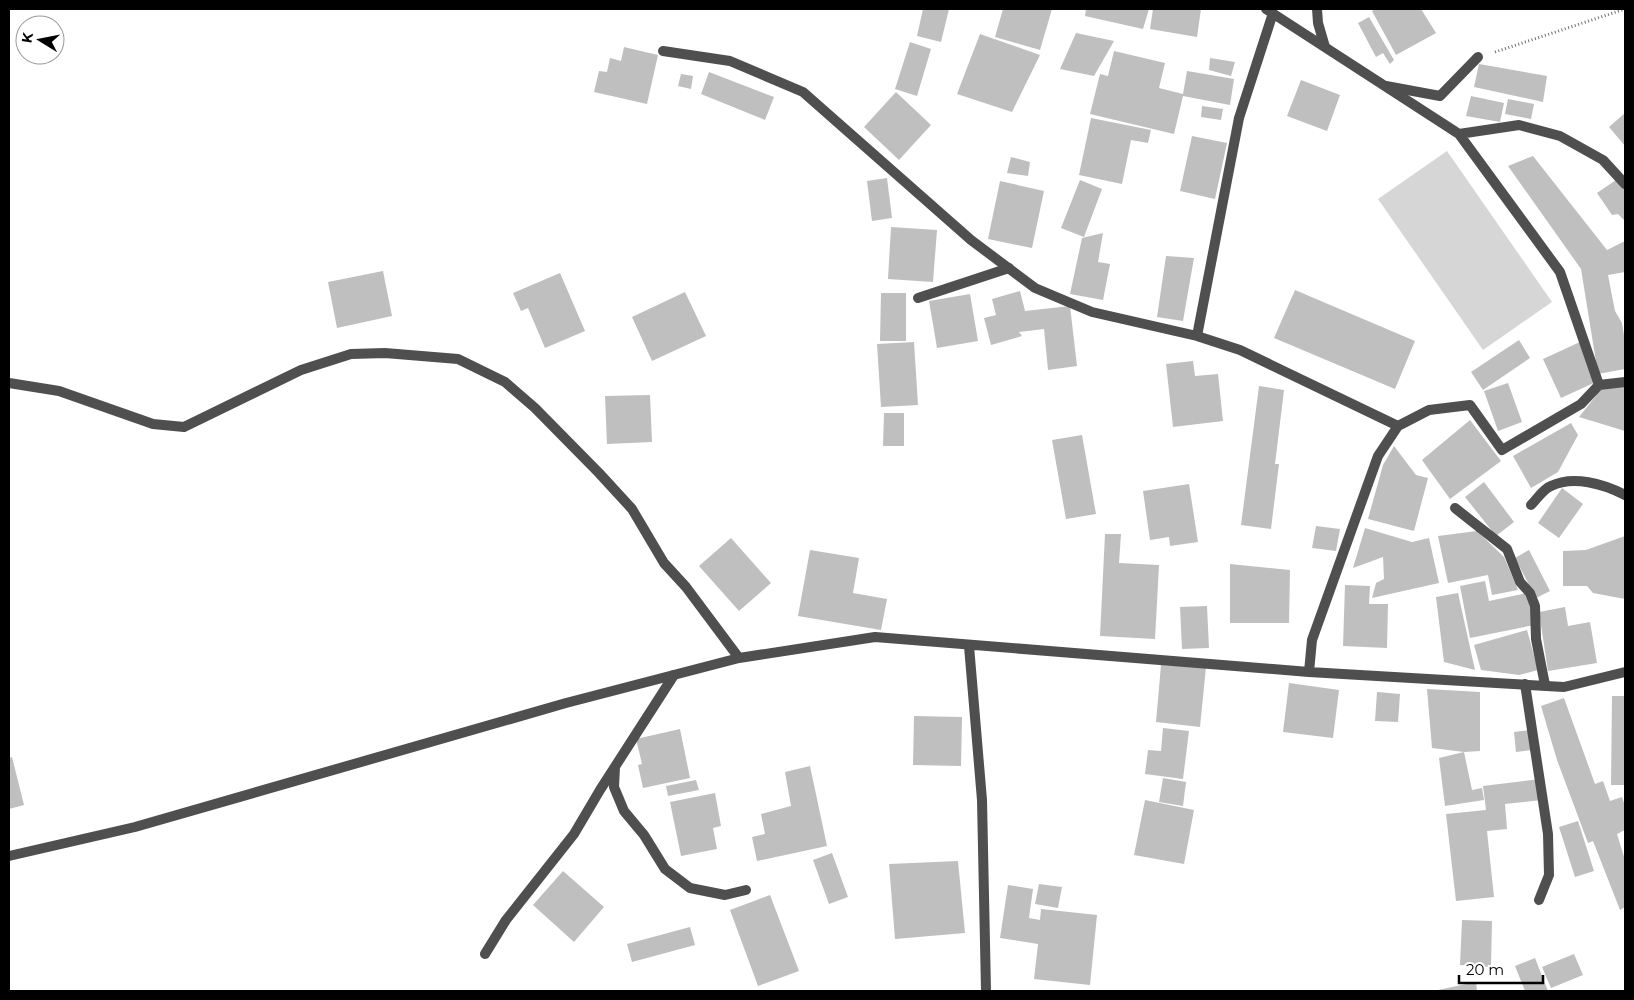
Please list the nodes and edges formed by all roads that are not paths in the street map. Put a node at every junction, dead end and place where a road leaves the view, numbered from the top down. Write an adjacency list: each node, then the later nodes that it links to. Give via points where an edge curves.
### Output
1 (1318, 9): 3 (street)
2 (1270, 11): 3 (street); 11 (street, via 1238,118)
3 (1325, 47): 6 (street)
4 (663, 51): 9 (street, via 730,61 803,92 896,176)
5 (1478, 58): 6 (street, via 1440,96)
6 (1386, 86): 7 (street)
7 (1459, 134): 8 (street, via 1519,125 1560,136 1603,160); 14 (street, via 1560,272)
8 (1625, 184)
9 (1009, 268): 10 (street); 11 (street, via 1035,288 1092,312)
10 (918, 298)
11 (1197, 336): 15 (street, via 1240,350)
12 (1625, 382): 14 (street)
13 (9, 383): 20 (street, via 60,391 153,424 184,427 302,370 350,354 385,353 458,360 505,382 599,473 632,509 664,563)
14 (1599, 385): 15 (street, via 1581,404 1502,450 1470,405 1430,410)
15 (1398, 426): 21 (street, via 1374,465 1312,640)
16 (1625, 494): 17 (street, via 1610,487 1568,480 1549,486)
17 (1532, 505)
18 (1455, 508): 25 (street, via 1507,549 1520,582 1530,593 1535,606 1536,640)
19 (969, 646): 20 (street, via 875,637); 21 (street); 31 (street, via 982,800)
20 (739, 658): 23 (street)
21 (1309, 672): 24 (street)
22 (1625, 672): 25 (street, via 1564,686)
23 (674, 675): 26 (street); 27 (street, via 135,827)
24 (1525, 684): 25 (street); 29 (street, via 1548,834 1549,875)
25 (1545, 685)
26 (615, 766): 28 (street, via 614,787 624,812 644,835 665,869 690,888 725,895); 30 (street, via 574,834 506,920)
27 (9, 856)
28 (746, 890)
29 (1539, 900)
30 (485, 954)
31 (986, 991)

